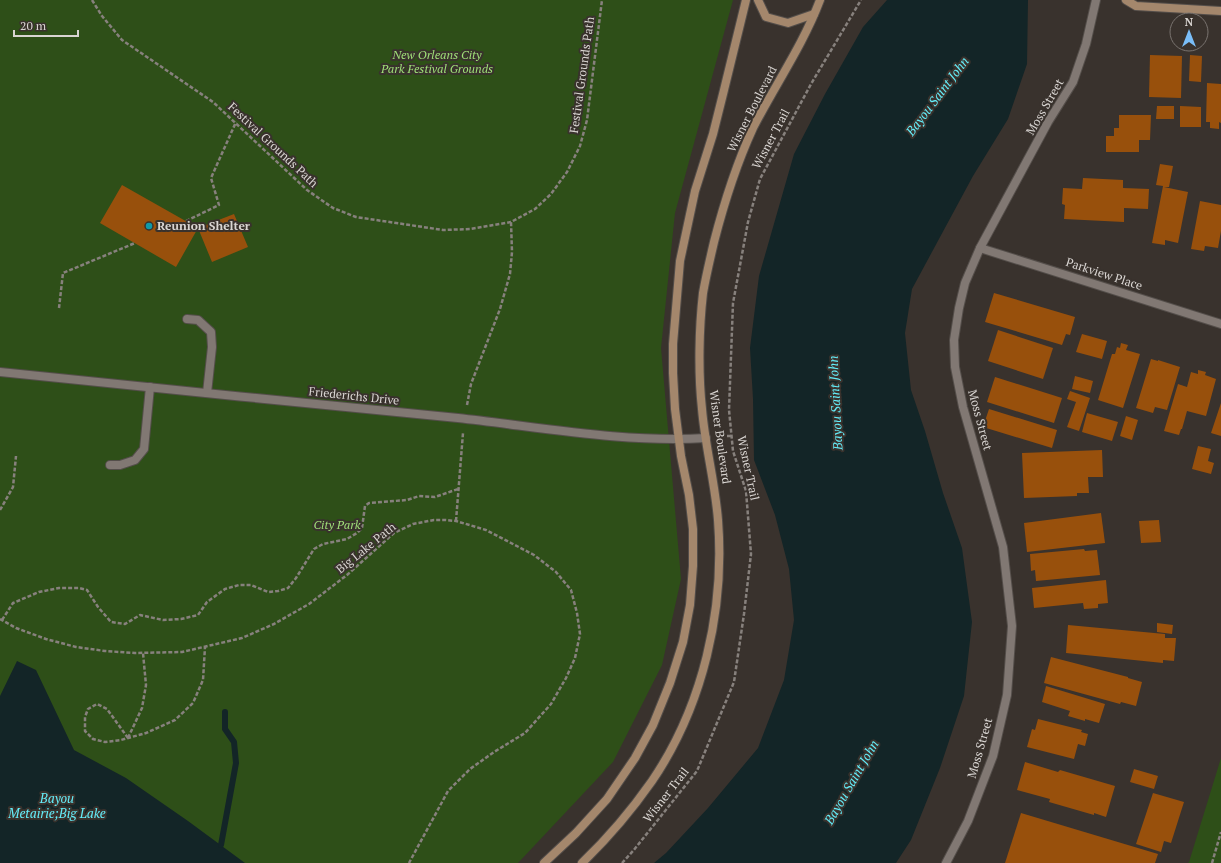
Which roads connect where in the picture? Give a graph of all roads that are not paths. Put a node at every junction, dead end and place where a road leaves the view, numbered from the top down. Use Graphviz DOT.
graph roads {
  1 [pos="746,0"];
  2 [pos="758,0"];
  3 [pos="826,0"];
  4 [pos="1096,0"];
  5 [pos="1126,0"];
  6 [pos="819,3"];
  7 [pos="1221,12"];
  8 [pos="814,14"];
  9 [pos="980,248"];
  10 [pos="187,319"];
  11 [pos="1221,324"];
  12 [pos="0,372"];
  13 [pos="150,387"];
  14 [pos="207,393"];
  15 [pos="706,438"];
  16 [pos="679,440"];
  17 [pos="110,465"];
  18 [pos="544,863"];
  19 [pos="582,863"];
  20 [pos="946,863"];
  1 -- 16 [label="street, Wisner Boulevard"];
  2 -- 8 [label="street"];
  3 -- 6 [label="street"];
  4 -- 9 [label="street, Moss Street"];
  5 -- 7 [label="street"];
  6 -- 8 [label="street, Wisner Boulevard"];
  8 -- 15 [label="street, Wisner Boulevard"];
  9 -- 11 [label="street, Parkview Place"];
  9 -- 20 [label="street, Moss Street"];
  10 -- 14 [label="street"];
  12 -- 13 [label="street, Friederichs Drive"];
  13 -- 14 [label="street, Friederichs Drive"];
  13 -- 17 [label="street"];
  14 -- 16 [label="street, Friederichs Drive"];
  15 -- 16 [label="street, Friederichs Drive"];
  15 -- 19 [label="street, Wisner Boulevard"];
  16 -- 18 [label="street, Wisner Boulevard"];
}
